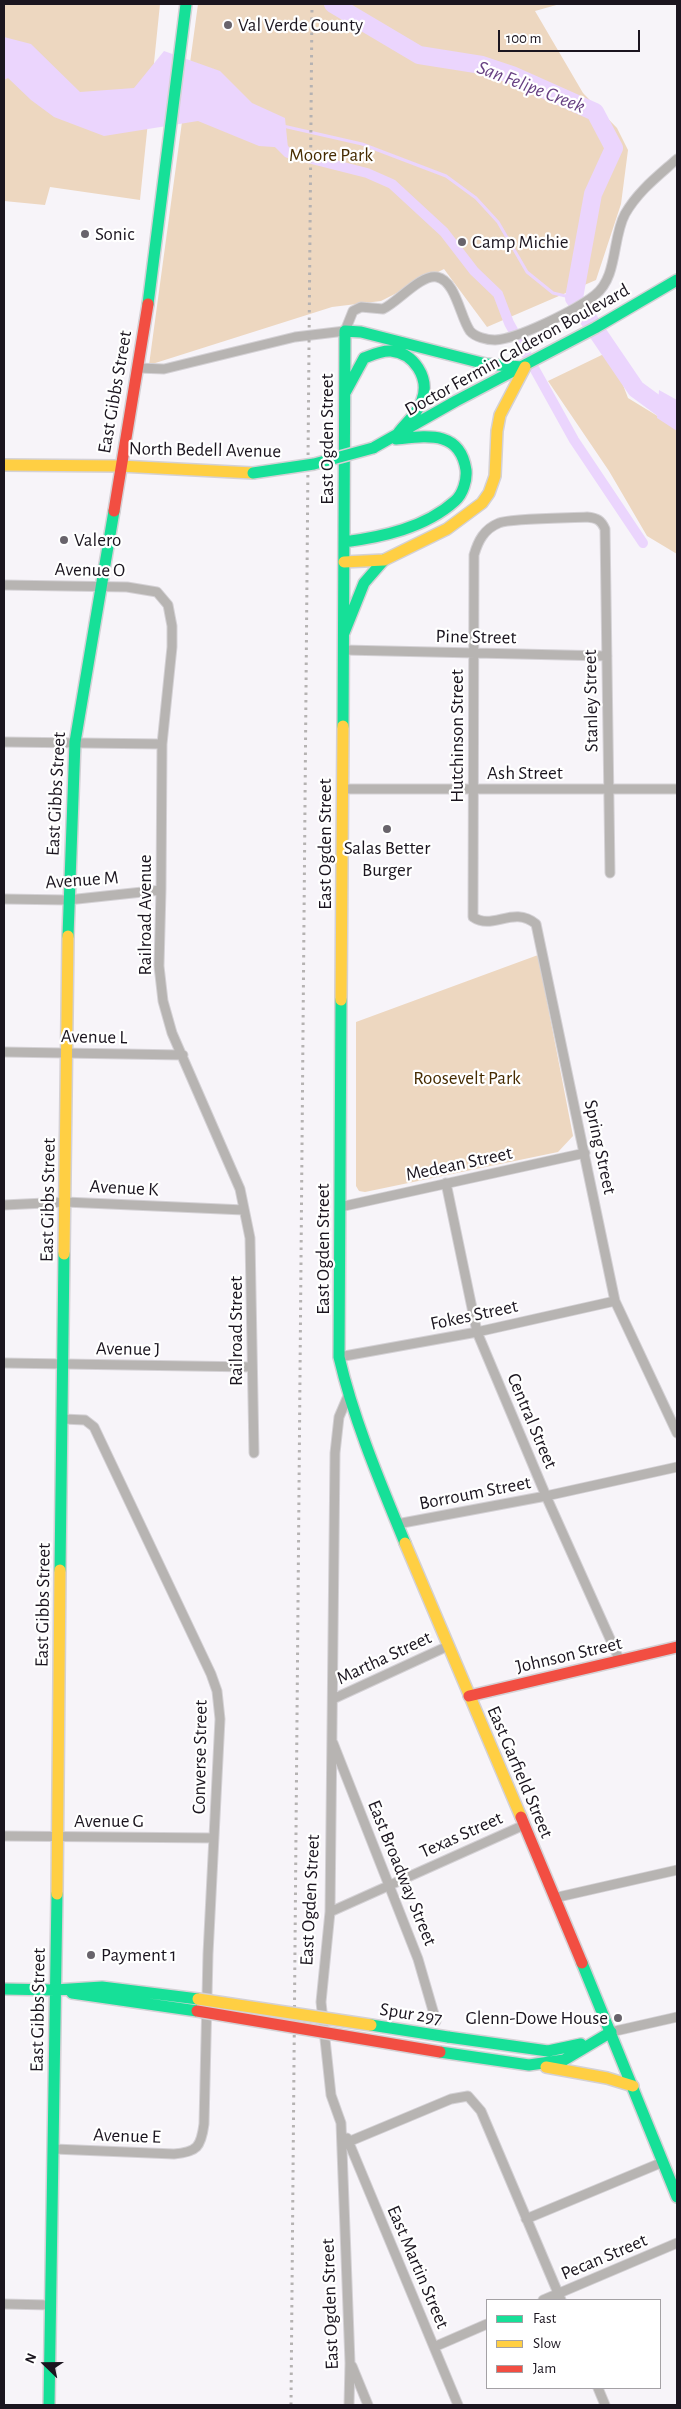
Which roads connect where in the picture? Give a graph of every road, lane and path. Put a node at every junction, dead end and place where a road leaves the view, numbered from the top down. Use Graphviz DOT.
graph roads {
  1 [pos="186,4"];
  2 [pos="677,159"];
  3 [pos="677,280"];
  4 [pos="345,331"];
  5 [pos="525,367"];
  6 [pos="138,368"];
  7 [pos="345,392"];
  8 [pos="394,439"];
  9 [pos="372,448"];
  10 [pos="4,465"];
  11 [pos="120,466"];
  12 [pos="344,542"];
  13 [pos="474,555"];
  14 [pos="384,560"];
  15 [pos="344,562"];
  16 [pos="4,584"];
  17 [pos="100,587"];
  18 [pos="168,605"];
  19 [pos="344,632"];
  20 [pos="344,650"];
  21 [pos="474,653"];
  22 [pos="607,656"];
  23 [pos="4,742"];
  24 [pos="74,742"];
  25 [pos="162,744"];
  26 [pos="343,789"];
  27 [pos="608,789"];
  28 [pos="677,789"];
  29 [pos="474,790"];
  30 [pos="610,873"];
  31 [pos="161,890"];
  32 [pos="4,899"];
  33 [pos="68,900"];
  34 [pos="473,917"];
  35 [pos="4,1052"];
  36 [pos="67,1052"];
  37 [pos="183,1055"];
  38 [pos="585,1153"];
  39 [pos="446,1183"];
  40 [pos="65,1202"];
  41 [pos="4,1205"];
  42 [pos="340,1207"];
  43 [pos="244,1210"];
  44 [pos="616,1301"];
  45 [pos="476,1332"];
  46 [pos="339,1357"];
  47 [pos="4,1363"];
  48 [pos="63,1364"];
  49 [pos="252,1367"];
  50 [pos="348,1396"];
  51 [pos="63,1420"];
  52 [pos="677,1433"];
  53 [pos="254,1453"];
  54 [pos="677,1467"];
  55 [pos="546,1496"];
  56 [pos="397,1524"];
  57 [pos="448,1646"];
  58 [pos="677,1647"];
  59 [pos="620,1660"];
  60 [pos="469,1696"];
  61 [pos="333,1699"];
  62 [pos="331,1738"];
  63 [pos="524,1825"];
  64 [pos="4,1836"];
  65 [pos="58,1836"];
  66 [pos="214,1838"];
  67 [pos="677,1870"];
  68 [pos="389,1885"];
  69 [pos="554,1898"];
  70 [pos="330,1912"];
  71 [pos="4,1989"];
  72 [pos="55,1990"];
  73 [pos="677,2017"];
  74 [pos="436,2021"];
  75 [pos="611,2032"];
  76 [pos="529,2065"];
  77 [pos="633,2086"];
  78 [pos="341,2123"];
  79 [pos="348,2142"];
  80 [pos="197,2148"];
  81 [pos="54,2149"];
  82 [pos="663,2162"];
  83 [pos="677,2197"];
  84 [pos="526,2219"];
  85 [pos="677,2243"];
  86 [pos="560,2297"];
  87 [pos="4,2304"];
  88 [pos="50,2305"];
  89 [pos="486,2324"];
  90 [pos="434,2347"];
  91 [pos="350,2363"];
  92 [pos="598,2389"];
  93 [pos="49,2405"];
  94 [pos="349,2405"];
  95 [pos="368,2405"];
  96 [pos="458,2405"];
  97 [pos="605,2405"];
  1 -- 6 [label="main road, East Gibbs Street"];
  2 -- 4 [label="street"];
  3 -- 5 [label="main road, Doctor Fermin Calderon Boulevard"];
  4 -- 5 [label="main road"];
  4 -- 6 [label="street"];
  4 -- 7 [label="main road, East Ogden Street"];
  5 -- 8 [label="main road, Doctor Fermin Calderon Boulevard"];
  5 -- 14 [label="main road"];
  6 -- 11 [label="main road, East Gibbs Street"];
  7 -- 8 [label="main road"];
  7 -- 12 [label="main road, East Ogden Street"];
  8 -- 9 [label="main road, Doctor Fermin Calderon Boulevard"];
  8 -- 12 [label="main road"];
  9 -- 11 [label="main road, North Bedell Avenue, bridge"];
  10 -- 11 [label="main road, North Bedell Avenue"];
  11 -- 17 [label="main road, East Gibbs Street"];
  12 -- 15 [label="main road, East Ogden Street"];
  13 -- 21 [label="street, Hutchinson Street"];
  13 -- 22 [label="street, Stanley Street"];
  14 -- 15 [label="main road"];
  14 -- 19 [label="main road"];
  15 -- 19 [label="main road, East Ogden Street"];
  16 -- 17 [label="street, Avenue O"];
  17 -- 18 [label="street, Avenue O"];
  17 -- 24 [label="main road, East Gibbs Street"];
  18 -- 25 [label="street, Railroad Avenue"];
  19 -- 20 [label="main road, East Ogden Street"];
  20 -- 21 [label="street, Pine Street"];
  20 -- 26 [label="main road, East Ogden Street"];
  21 -- 22 [label="street, Pine Street"];
  21 -- 29 [label="street, Hutchinson Street"];
  22 -- 27 [label="street, Stanley Street"];
  23 -- 24 [label="street"];
  24 -- 25 [label="street"];
  24 -- 33 [label="main road, East Gibbs Street"];
  25 -- 31 [label="street, Railroad Avenue"];
  26 -- 29 [label="street, Ash Street"];
  26 -- 42 [label="main road, East Ogden Street"];
  27 -- 28 [label="street, Ash Street"];
  27 -- 29 [label="street, Ash Street"];
  27 -- 30 [label="street, Stanley Street"];
  29 -- 34 [label="street, Hutchinson Street"];
  31 -- 33 [label="street, Avenue M"];
  31 -- 37 [label="street, Railroad Avenue"];
  32 -- 33 [label="street, Avenue M"];
  33 -- 36 [label="main road, East Gibbs Street"];
  34 -- 38 [label="street, Spring Street"];
  35 -- 36 [label="street, Avenue L"];
  36 -- 37 [label="street, Avenue L"];
  36 -- 40 [label="main road, East Gibbs Street"];
  37 -- 43 [label="street, Railroad Avenue"];
  38 -- 39 [label="street, Medean Street"];
  38 -- 44 [label="street, Spring Street"];
  39 -- 42 [label="street, Medean Street"];
  39 -- 45 [label="street, Central Street"];
  40 -- 41 [label="street, Avenue K"];
  40 -- 43 [label="street, Avenue K"];
  40 -- 48 [label="main road, East Gibbs Street"];
  42 -- 46 [label="main road, East Ogden Street"];
  43 -- 49 [label="street, Railroad Street"];
  44 -- 45 [label="street, Fokes Street"];
  44 -- 52 [label="street, Spring Street"];
  45 -- 46 [label="street, Fokes Street"];
  45 -- 55 [label="street, Central Street"];
  46 -- 50 [label="main road, East Garfield Street"];
  47 -- 48 [label="street, Avenue J"];
  48 -- 49 [label="street, Avenue J"];
  48 -- 51 [label="main road, East Gibbs Street"];
  49 -- 53 [label="street, Railroad Street"];
  50 -- 56 [label="main road, East Garfield Street"];
  50 -- 61 [label="street, East Ogden Street"];
  51 -- 65 [label="main road, East Gibbs Street"];
  51 -- 66 [label="street, Converse Street"];
  54 -- 55 [label="street, Borroum Street"];
  55 -- 56 [label="street, Borroum Street"];
  55 -- 59 [label="street, Central Street"];
  56 -- 57 [label="main road, East Garfield Street"];
  57 -- 60 [label="main road, East Garfield Street"];
  57 -- 61 [label="street, Martha Street"];
  58 -- 59 [label="main road, Johnson Street"];
  59 -- 60 [label="main road, Johnson Street"];
  60 -- 63 [label="main road, East Garfield Street"];
  61 -- 62 [label="street, East Ogden Street"];
  62 -- 68 [label="street, East Broadway Street"];
  62 -- 70 [label="street, East Ogden Street"];
  63 -- 68 [label="street, Texas Street"];
  63 -- 69 [label="main road, East Garfield Street"];
  64 -- 65 [label="street, Avenue G"];
  65 -- 66 [label="street, Avenue G"];
  65 -- 72 [label="main road, East Gibbs Street"];
  66 -- 80 [label="street, Converse Street"];
  67 -- 69 [label="street"];
  68 -- 70 [label="street, Texas Street"];
  68 -- 74 [label="street, East Broadway Street"];
  69 -- 75 [label="main road, East Garfield Street"];
  70 -- 78 [label="street, East Ogden Street"];
  71 -- 72 [label="main road"];
  72 -- 75 [label="main road, Spur 297, bridge"];
  72 -- 76 [label="main road, Spur 297, bridge"];
  72 -- 81 [label="main road, East Gibbs Street"];
  73 -- 75 [label="street"];
  75 -- 76 [label="main road, Spur 297"];
  75 -- 77 [label="main road, East Garfield Street"];
  76 -- 77 [label="main road"];
  77 -- 82 [label="main road, East Garfield Street"];
  78 -- 79 [label="street, East Martin Street"];
  78 -- 91 [label="street, East Ogden Street"];
  79 -- 84 [label="street"];
  79 -- 90 [label="street, East Martin Street"];
  80 -- 81 [label="street, Avenue E"];
  81 -- 88 [label="main road, East Gibbs Street"];
  82 -- 83 [label="main road, East Garfield Street"];
  82 -- 84 [label="street"];
  84 -- 86 [label="street"];
  85 -- 86 [label="street, Pecan Street"];
  87 -- 88 [label="street"];
  88 -- 93 [label="main road, East Gibbs Street"];
  89 -- 90 [label="street"];
  90 -- 96 [label="street, East Martin Street"];
  91 -- 94 [label="street, East Ogden Street"];
  91 -- 95 [label="street"];
  92 -- 97 [label="street"];
}
